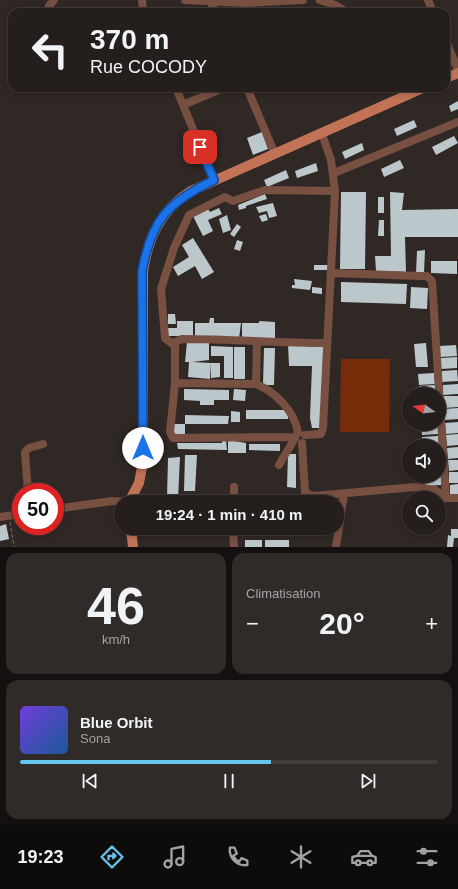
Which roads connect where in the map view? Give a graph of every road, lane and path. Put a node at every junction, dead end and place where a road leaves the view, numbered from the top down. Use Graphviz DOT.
graph roads {
  1 [pos="185,0"];
  2 [pos="188,0"];
  3 [pos="304,0"];
  4 [pos="320,0"];
  5 [pos="211,2"];
  6 [pos="213,8"];
  7 [pos="340,8"];
  8 [pos="450,51"];
  9 [pos="458,71"];
  10 [pos="178,92"];
  11 [pos="214,92"];
  12 [pos="249,92"];
  13 [pos="404,92"];
  14 [pos="183,105"];
  15 [pos="458,122"];
  16 [pos="322,134"];
  17 [pos="275,154"];
  18 [pos="334,173"];
  19 [pos="214,180"];
  20 [pos="335,191"];
  21 [pos="332,273"];
  22 [pos="257,342"];
  23 [pos="326,343"];
  24 [pos="174,345"];
  25 [pos="175,383"];
  26 [pos="256,384"];
  27 [pos="299,437"];
  28 [pos="43,444"];
  29 [pos="279,465"];
  30 [pos="27,483"];
  31 [pos="234,487"];
  32 [pos="436,491"];
  33 [pos="446,491"];
  34 [pos="344,494"];
  35 [pos="133,495"];
  36 [pos="234,495"];
  37 [pos="446,498"];
  38 [pos="458,498"];
  39 [pos="114,501"];
  40 [pos="64,508"];
  41 [pos="9,516"];
  42 [pos="12,516"];
  43 [pos="0,517"];
  44 [pos="132,535"];
  45 [pos="233,535"];
  46 [pos="14,547"];
  47 [pos="133,547"];
  48 [pos="234,547"];
  49 [pos="336,547"];
  1 -- 2 [label="street"];
  2 -- 5 [label="street"];
  3 -- 5 [label="street"];
  4 -- 7 [label="street"];
  5 -- 6 [label="street"];
  8 -- 9 [label="street"];
  10 -- 14 [label="street"];
  11 -- 14 [label="street"];
  12 -- 17 [label="street"];
  13 -- 16 [label="main road"];
  14 -- 19 [label="street"];
  15 -- 18 [label="street"];
  16 -- 17 [label="main road"];
  16 -- 18 [label="street"];
  17 -- 19 [label="main road"];
  18 -- 20 [label="street"];
  19 -- 35 [label="main road"];
  20 -- 21 [label="street"];
  20 -- 24 [label="street"];
  21 -- 23 [label="street"];
  21 -- 33 [label="street"];
  22 -- 23 [label="street"];
  22 -- 24 [label="street"];
  22 -- 26 [label="street"];
  23 -- 27 [label="street"];
  24 -- 25 [label="street"];
  25 -- 26 [label="street"];
  25 -- 27 [label="street"];
  26 -- 27 [label="street"];
  27 -- 29 [label="street"];
  27 -- 34 [label="street"];
  28 -- 30 [label="street"];
  31 -- 36 [label="street"];
  32 -- 34 [label="street"];
  34 -- 49 [label="street"];
  37 -- 38 [label="street"];
  39 -- 40 [label="street"];
  41 -- 42 [label="street"];
  41 -- 43 [label="street"];
  41 -- 46 [label="path"];
  44 -- 47 [label="main road"];
  45 -- 48 [label="street"];
}
